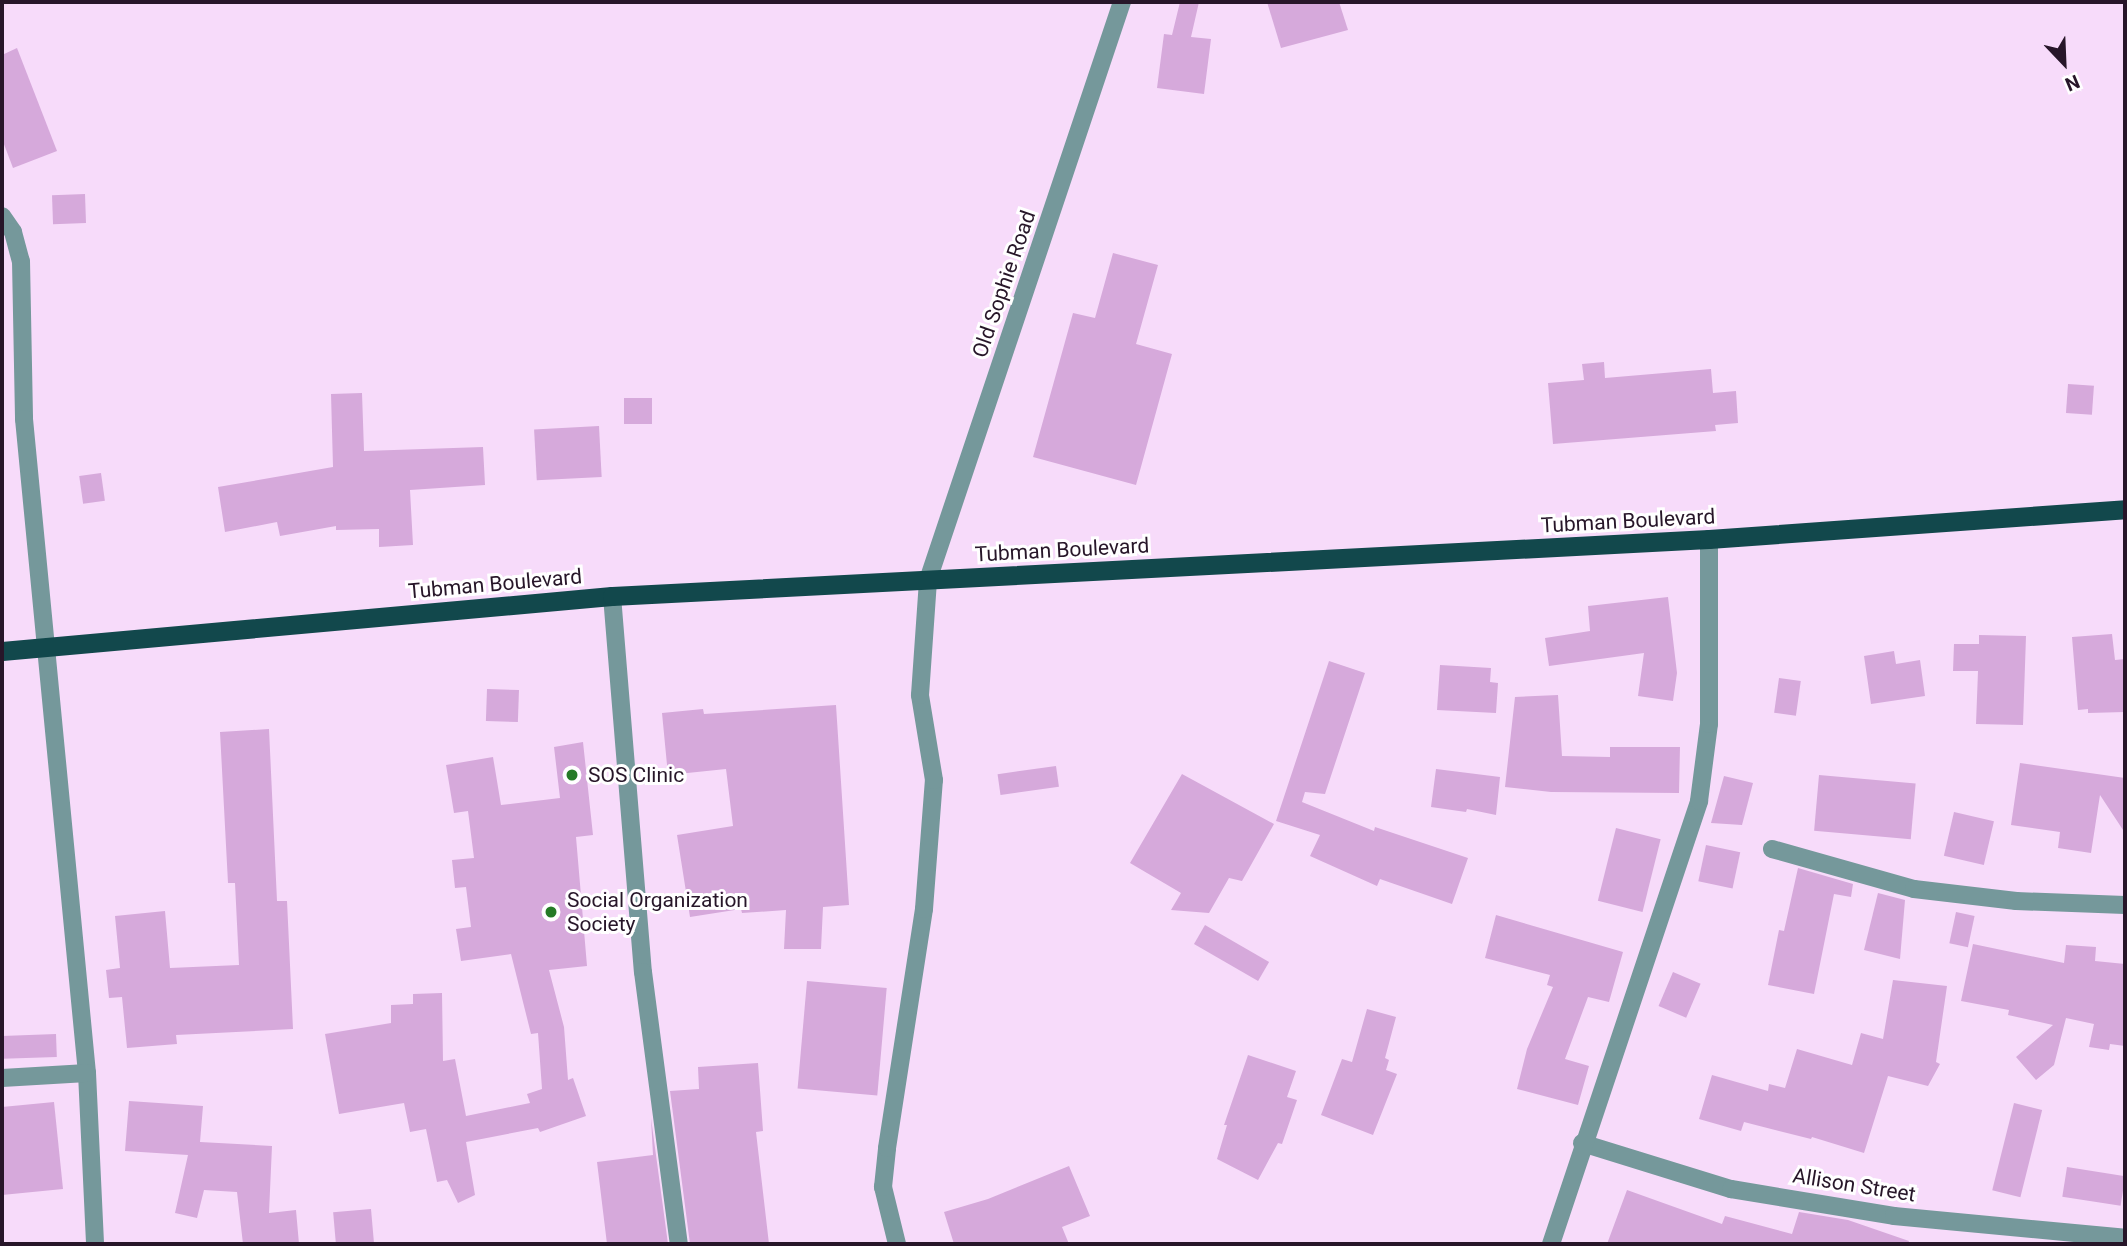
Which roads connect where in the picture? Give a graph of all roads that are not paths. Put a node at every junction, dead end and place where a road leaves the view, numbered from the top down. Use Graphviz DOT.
graph roads {
  1 [pos="1122,2"];
  2 [pos="2,216"];
  3 [pos="2125,509"];
  4 [pos="1709,539"];
  5 [pos="928,580"];
  6 [pos="612,596"];
  7 [pos="48,648"];
  8 [pos="2,651"];
  9 [pos="1772,849"];
  10 [pos="2125,905"];
  11 [pos="87,1073"];
  12 [pos="2,1078"];
  13 [pos="1582,1143"];
  14 [pos="2125,1238"];
  15 [pos="95,1244"];
  16 [pos="678,1244"];
  17 [pos="897,1244"];
  18 [pos="1551,1244"];
  1 -- 5 [label="street, Old Sophie Road"];
  2 -- 7 [label="street"];
  3 -- 4 [label="highway, Tubman Boulevard"];
  4 -- 5 [label="highway, Tubman Boulevard"];
  4 -- 13 [label="street"];
  5 -- 6 [label="highway, Tubman Boulevard"];
  5 -- 17 [label="street, Old Sophie Road"];
  6 -- 7 [label="highway, Tubman Boulevard"];
  6 -- 16 [label="street"];
  7 -- 8 [label="highway, Tubman Boulevard"];
  7 -- 11 [label="street"];
  9 -- 10 [label="street"];
  11 -- 12 [label="street"];
  11 -- 15 [label="street"];
  13 -- 14 [label="street, Allison Street"];
  13 -- 18 [label="street"];
}
